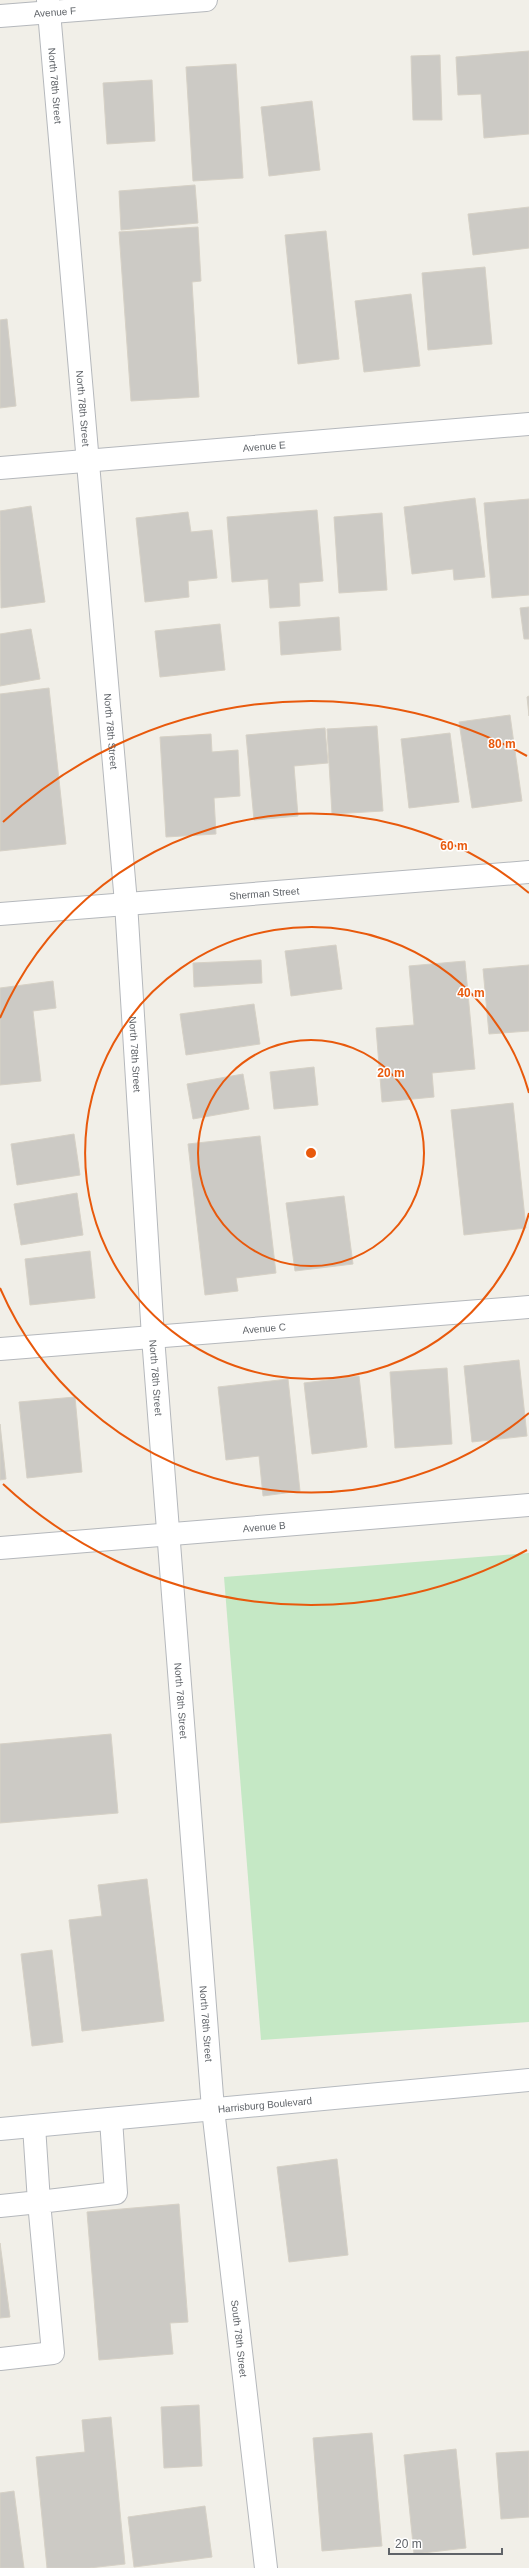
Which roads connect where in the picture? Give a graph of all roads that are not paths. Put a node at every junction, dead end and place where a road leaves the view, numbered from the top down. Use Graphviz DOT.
graph roads {
  1 [pos="206,0"];
  2 [pos="48,6"];
  3 [pos="0,16"];
  4 [pos="529,424"];
  5 [pos="89,461"];
  6 [pos="0,468"];
  7 [pos="529,872"];
  8 [pos="126,903"];
  9 [pos="0,914"];
  10 [pos="529,1307"];
  11 [pos="153,1337"];
  12 [pos="0,1349"];
  13 [pos="529,1505"];
  14 [pos="170,1534"];
  15 [pos="0,1548"];
  16 [pos="529,2080"];
  17 [pos="213,2109"];
  18 [pos="111,2119"];
  19 [pos="34,2126"];
  20 [pos="0,2129"];
  21 [pos="39,2202"];
  22 [pos="0,2206"];
  23 [pos="0,2359"];
  24 [pos="266,2568"];
  1 -- 2 [label="street, Avenue F"];
  2 -- 3 [label="street, Avenue F"];
  2 -- 5 [label="street, North 78th Street"];
  4 -- 5 [label="street, Avenue E"];
  5 -- 6 [label="street, Avenue E"];
  5 -- 8 [label="street, North 78th Street"];
  7 -- 8 [label="street, Sherman Street"];
  8 -- 9 [label="street, Sherman Street"];
  8 -- 11 [label="street, North 78th Street"];
  10 -- 11 [label="street, Avenue C"];
  11 -- 12 [label="street, Avenue C"];
  11 -- 14 [label="street, North 78th Street"];
  13 -- 14 [label="street, Avenue B"];
  14 -- 15 [label="street, Avenue B"];
  14 -- 17 [label="street, North 78th Street"];
  16 -- 17 [label="street, Harrisburg Boulevard"];
  17 -- 18 [label="street, Harrisburg Boulevard"];
  17 -- 24 [label="street, South 78th Street"];
  18 -- 19 [label="street, Harrisburg Boulevard"];
  18 -- 21 [label="street"];
  19 -- 20 [label="street, Harrisburg Boulevard"];
  19 -- 21 [label="street"];
  21 -- 22 [label="street"];
  21 -- 23 [label="street"];
}
